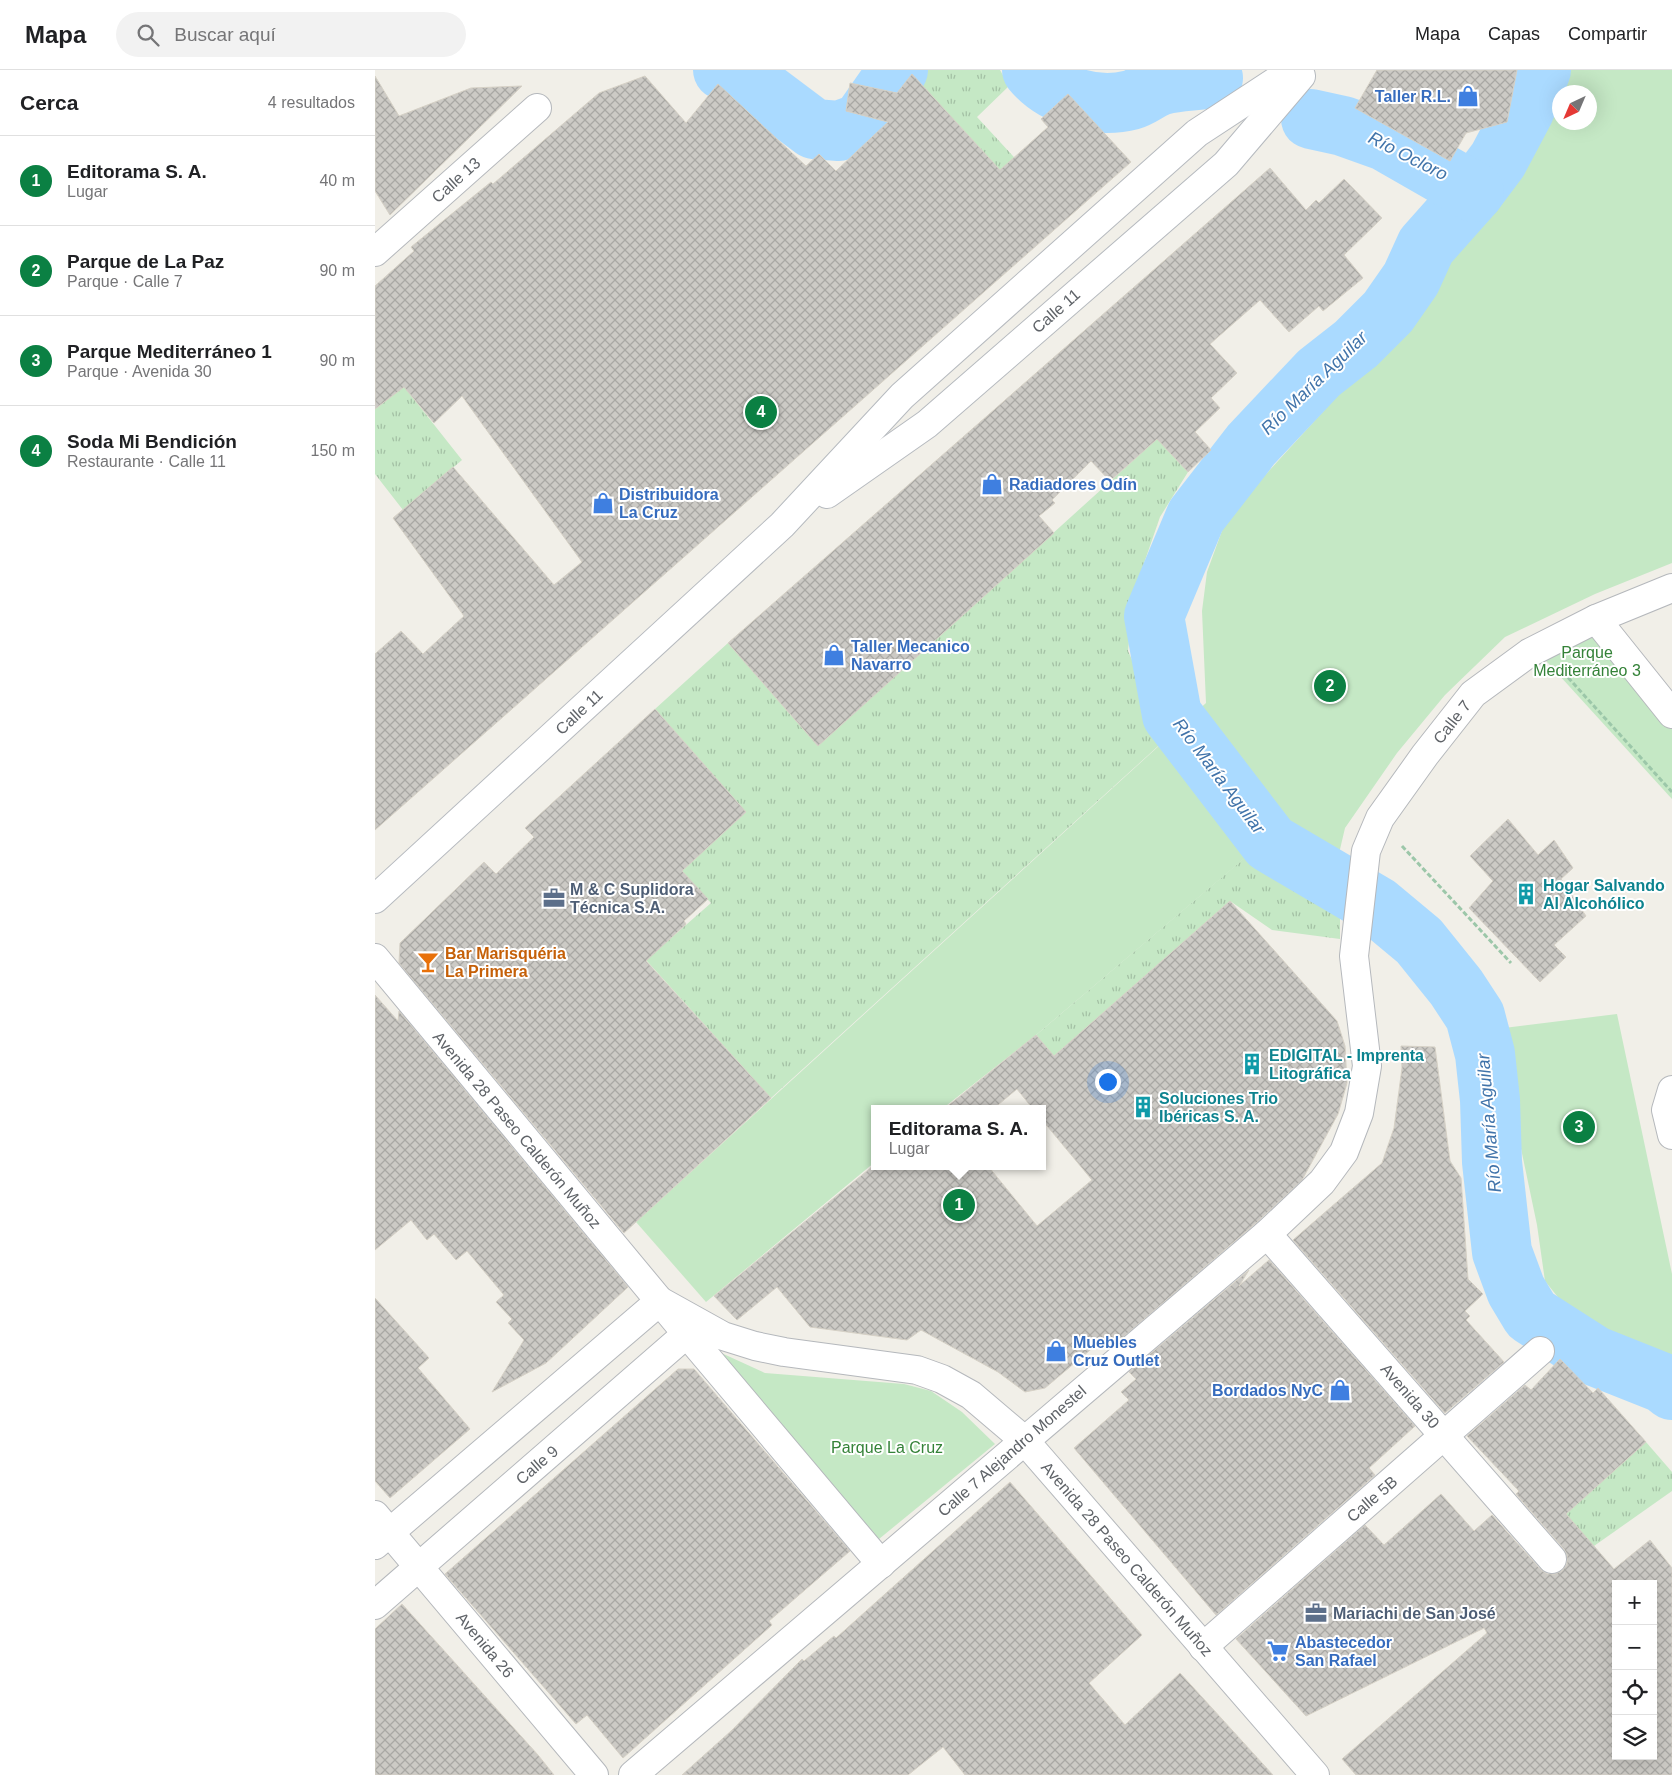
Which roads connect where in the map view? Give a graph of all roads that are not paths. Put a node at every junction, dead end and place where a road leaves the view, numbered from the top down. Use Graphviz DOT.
graph roads {
  1 [pos="1293,70"];
  2 [pos="1306,70"];
  3 [pos="537,108"];
  4 [pos="375,252"];
  5 [pos="782,525"];
  6 [pos="1672,588"];
  7 [pos="1596,619"];
  8 [pos="1672,714"];
  9 [pos="375,900"];
  10 [pos="1354,956"];
  11 [pos="375,958"];
  12 [pos="1671,1091"];
  13 [pos="1672,1135"];
  14 [pos="1267,1234"];
  15 [pos="660,1301"];
  16 [pos="693,1329"];
  17 [pos="1540,1351"];
  18 [pos="1445,1436"];
  19 [pos="1024,1440"];
  20 [pos="380,1531"];
  21 [pos="1552,1559"];
  22 [pos="881,1564"];
  23 [pos="418,1567"];
  24 [pos="375,1605"];
  25 [pos="1203,1647"];
  26 [pos="595,1775"];
  27 [pos="633,1775"];
  28 [pos="1315,1775"];
  1 -- 5 [label="street, Calle 11"];
  2 -- 5 [label="street, Calle 11"];
  3 -- 4 [label="street, Calle 13"];
  5 -- 9 [label="street, Calle 11"];
  6 -- 7 [label="street, Calle 7"];
  7 -- 8 [label="street"];
  7 -- 10 [label="street, Calle 7"];
  10 -- 14 [label="street, Calle 7 Alejandro Monestel"];
  11 -- 15 [label="street, Avenida 28 Paseo Calderón Muñoz"];
  12 -- 13 [label="street"];
  14 -- 18 [label="street, Avenida 30"];
  14 -- 19 [label="street, Calle 7 Alejandro Monestel"];
  15 -- 16 [label="street, Avenida 28 Paseo Calderón Muñoz"];
  15 -- 20 [label="street"];
  16 -- 19 [label="street, Avenida 28 Paseo Calderón Muñoz"];
  16 -- 22 [label="street, Avenida 28 Paseo Calderón Muñoz"];
  16 -- 23 [label="street, Calle 9"];
  17 -- 18 [label="street, Calle 5B"];
  18 -- 21 [label="street, Avenida 30"];
  18 -- 25 [label="street, Calle 5B"];
  19 -- 22 [label="street, Calle 7 Alejandro Monestel"];
  19 -- 25 [label="street, Avenida 28 Paseo Calderón Muñoz"];
  20 -- 23 [label="street, Avenida 26"];
  22 -- 27 [label="street, Calle 7 Alejandro Monestel"];
  23 -- 24 [label="street, Calle 9"];
  23 -- 26 [label="street, Avenida 26"];
  25 -- 28 [label="street, Avenida 28 Paseo Calderón Muñoz"];
}
